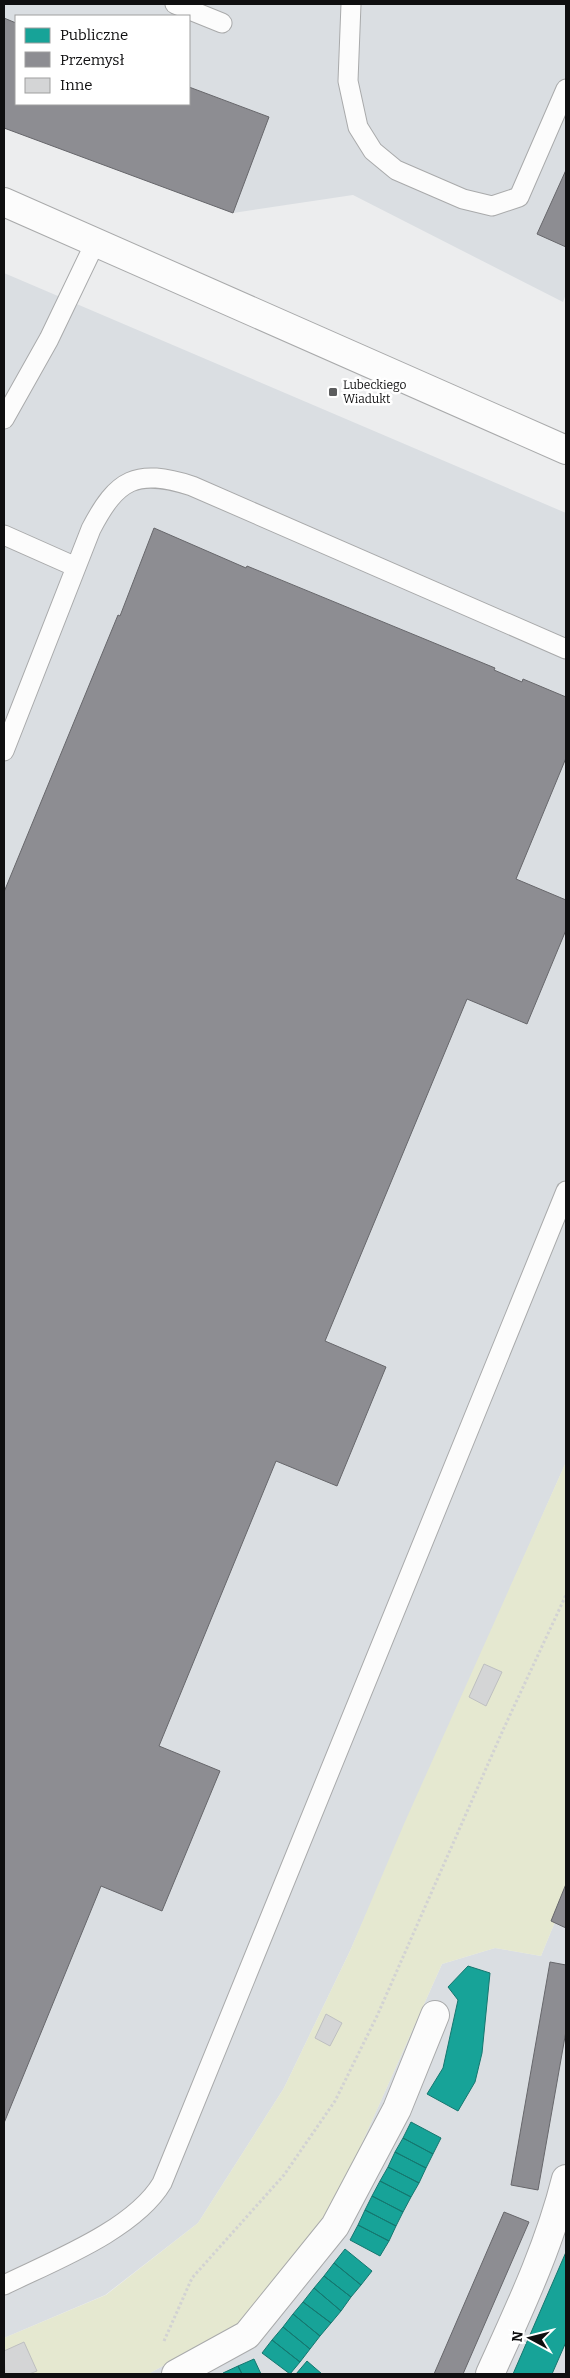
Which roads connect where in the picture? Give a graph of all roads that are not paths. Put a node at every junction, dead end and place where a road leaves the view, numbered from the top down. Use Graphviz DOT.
graph roads {
  1 [pos="175,4"];
  2 [pos="351,4"];
  3 [pos="222,23"];
  4 [pos="566,89"];
  5 [pos="4,202"];
  6 [pos="96,241"];
  7 [pos="4,419"];
  8 [pos="566,450"];
  9 [pos="4,535"];
  10 [pos="76,567"];
  11 [pos="566,649"];
  12 [pos="4,751"];
  13 [pos="566,1191"];
  14 [pos="436,2015"];
  15 [pos="566,2179"];
  16 [pos="4,2285"];
  17 [pos="176,2374"];
  18 [pos="490,2374"];
  1 -- 3 [label="lane"];
  2 -- 4 [label="lane"];
  5 -- 6 [label="street"];
  6 -- 7 [label="lane"];
  6 -- 8 [label="street"];
  9 -- 10 [label="lane"];
  10 -- 11 [label="lane"];
  10 -- 12 [label="lane"];
  13 -- 16 [label="lane"];
  14 -- 17 [label="street"];
  15 -- 18 [label="street"];
}
